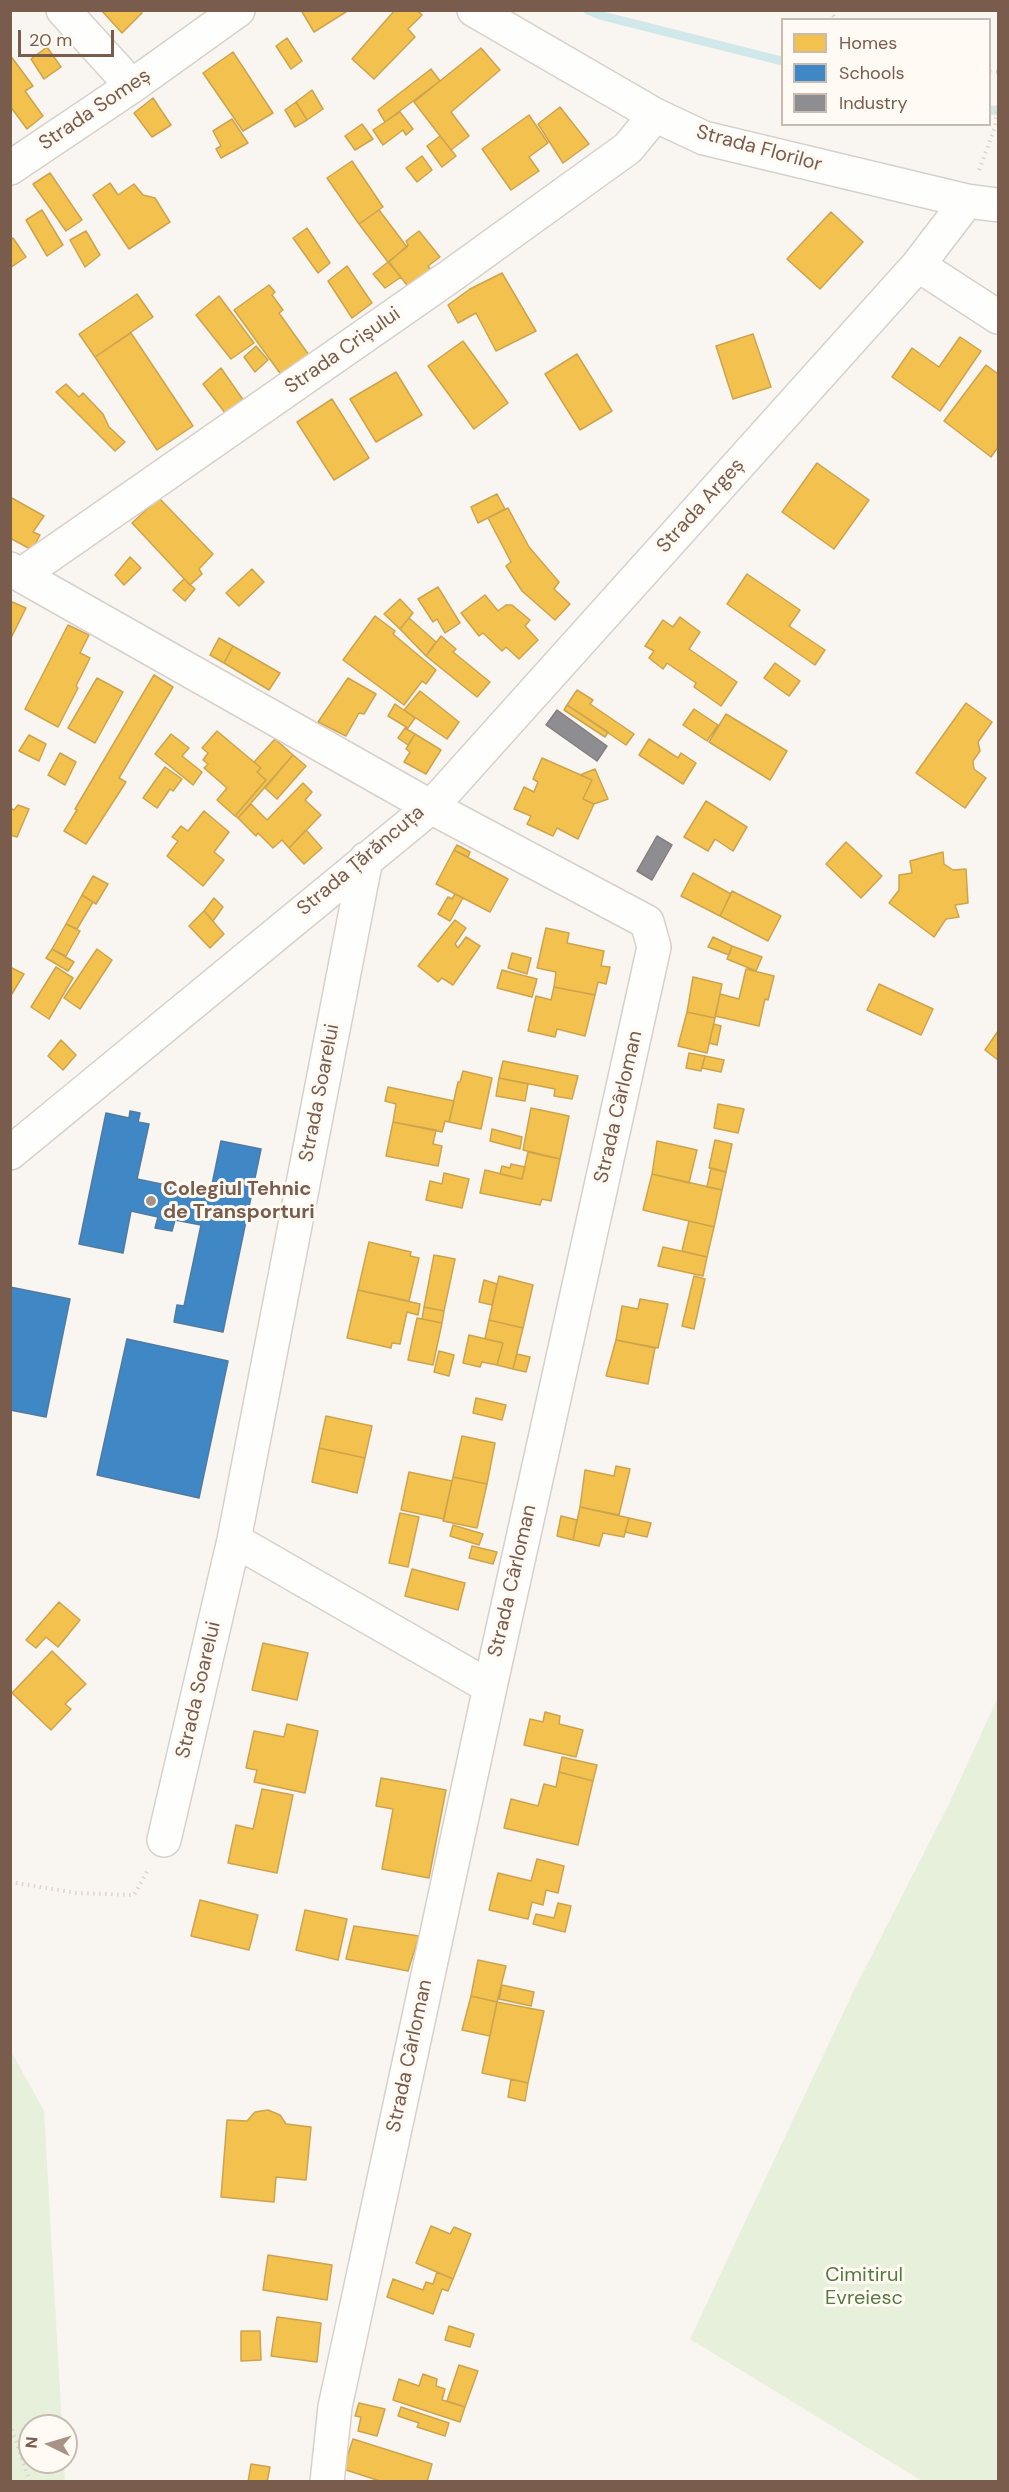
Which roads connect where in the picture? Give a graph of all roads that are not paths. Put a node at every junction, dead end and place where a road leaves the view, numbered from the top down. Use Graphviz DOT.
graph roads {
  1 [pos="63,10"];
  2 [pos="238,10"];
  3 [pos="474,10"];
  4 [pos="132,86"];
  5 [pos="655,115"];
  6 [pos="10,168"];
  7 [pos="983,203"];
  8 [pos="918,265"];
  9 [pos="999,317"];
  10 [pos="16,572"];
  11 [pos="431,807"];
  12 [pos="366,859"];
  13 [pos="10,1153"];
  14 [pos="234,1540"];
  15 [pos="490,1687"];
  16 [pos="164,1840"];
  17 [pos="327,2481"];
  1 -- 4 [label="street"];
  2 -- 4 [label="street, Strada Someș"];
  3 -- 5 [label="street, Strada Florilor"];
  4 -- 6 [label="street, Strada Someș"];
  5 -- 7 [label="street, Strada Florilor"];
  5 -- 10 [label="street, Strada Crișului"];
  7 -- 8 [label="street, Strada Argeș"];
  8 -- 9 [label="street"];
  8 -- 11 [label="street, Strada Argeș"];
  10 -- 11 [label="street, Strada Țărăncuța"];
  11 -- 12 [label="street, Strada Țărăncuța"];
  11 -- 15 [label="street, Strada Cârloman"];
  12 -- 13 [label="street, Strada Țărăncuța"];
  12 -- 14 [label="street, Strada Soarelui"];
  14 -- 15 [label="street"];
  14 -- 16 [label="street, Strada Soarelui"];
  15 -- 17 [label="street, Strada Cârloman"];
}
